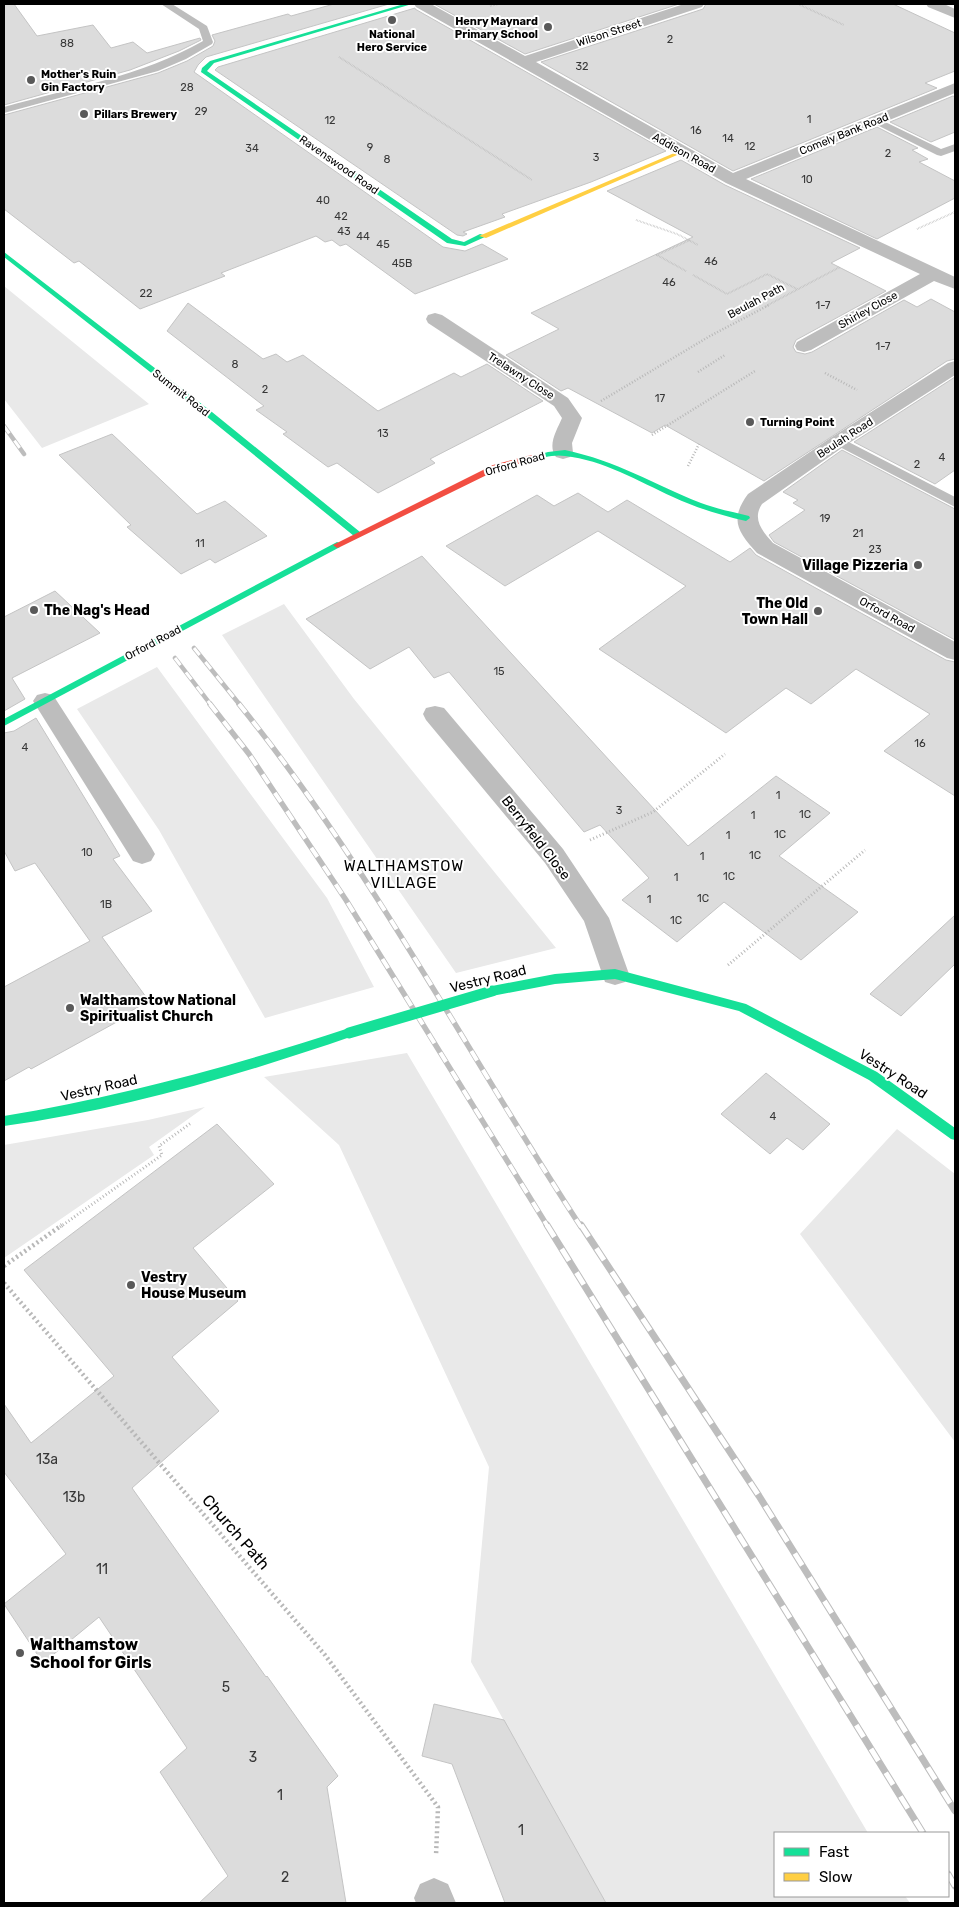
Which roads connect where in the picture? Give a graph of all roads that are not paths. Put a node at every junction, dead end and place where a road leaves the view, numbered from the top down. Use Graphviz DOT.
graph roads {
  1 [pos="166,4"];
  2 [pos="409,4"];
  3 [pos="421,4"];
  4 [pos="697,4"];
  5 [pos="933,4"];
  6 [pos="955,14"];
  7 [pos="522,62"];
  8 [pos="955,88"];
  9 [pos="4,110"];
  10 [pos="877,121"];
  11 [pos="955,147"];
  12 [pos="681,152"];
  13 [pos="732,179"];
  14 [pos="4,254"];
  15 [pos="933,274"];
  16 [pos="955,284"];
  17 [pos="435,319"];
  18 [pos="804,346"];
  19 [pos="955,367"];
  20 [pos="839,441"];
  21 [pos="563,453"];
  22 [pos="955,503"];
  23 [pos="746,518"];
  24 [pos="357,534"];
  25 [pos="955,652"];
  26 [pos="45,701"];
  27 [pos="435,714"];
  28 [pos="4,723"];
  29 [pos="142,854"];
  30 [pos="615,974"];
  31 [pos="4,1121"];
  32 [pos="955,1135"];
  1 -- 9 [label="lane"];
  2 -- 12 [label="street, Ravenswood Road"];
  3 -- 7 [label="street, Addison Road"];
  4 -- 7 [label="street, Wilson Street"];
  5 -- 6 [label="street"];
  7 -- 12 [label="street, Addison Road"];
  8 -- 10 [label="street, Comely Bank Road"];
  10 -- 11 [label="lane"];
  10 -- 13 [label="street, Comely Bank Road"];
  12 -- 13 [label="street, Addison Road"];
  13 -- 15 [label="street, Addison Road"];
  14 -- 24 [label="street, Summit Road"];
  15 -- 16 [label="street, Addison Road"];
  15 -- 18 [label="street, Shirley Close"];
  17 -- 21 [label="street, Trelawny Close"];
  19 -- 20 [label="street, Beulah Road"];
  20 -- 22 [label="lane"];
  20 -- 23 [label="street, Beulah Road"];
  21 -- 23 [label="street, Orford Road"];
  21 -- 24 [label="street, Orford Road"];
  23 -- 25 [label="street, Orford Road"];
  24 -- 26 [label="street, Orford Road"];
  26 -- 28 [label="street, Orford Road"];
  26 -- 29 [label="street"];
  27 -- 30 [label="street, Berryfield Close"];
  30 -- 31 [label="street, Vestry Road, bridge"];
  30 -- 32 [label="street, Vestry Road"];
}
